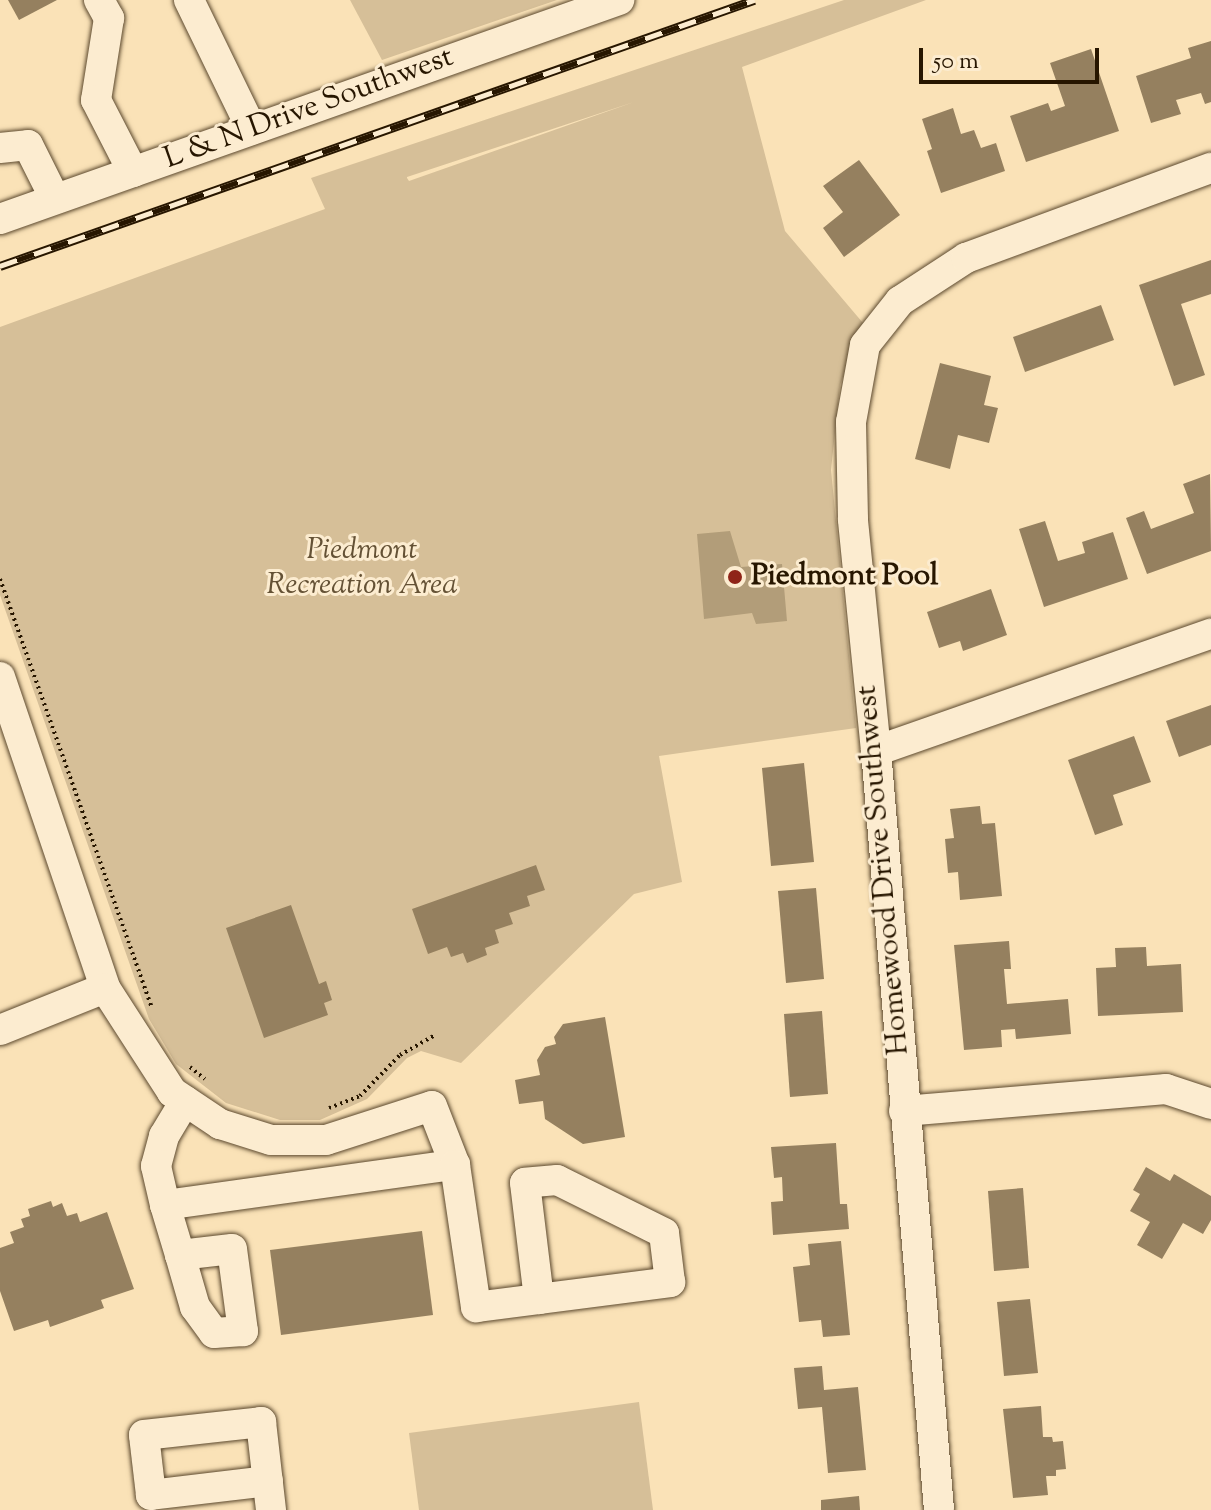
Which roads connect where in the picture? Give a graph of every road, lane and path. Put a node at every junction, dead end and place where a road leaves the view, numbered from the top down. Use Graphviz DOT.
graph roads {
  1 [pos="99,0"];
  2 [pos="189,0"];
  3 [pos="619,0"];
  4 [pos="252,130"];
  5 [pos="0,148"];
  6 [pos="1211,168"];
  7 [pos="133,172"];
  8 [pos="55,199"];
  9 [pos="0,219"];
  10 [pos="0,579"];
  11 [pos="1211,634"];
  12 [pos="0,677"];
  13 [pos="876,751"];
  14 [pos="105,988"];
  15 [pos="157,1018"];
  16 [pos="0,1030"];
  17 [pos="435,1035"];
  18 [pos="187,1064"];
  19 [pos="196,1091"];
  20 [pos="1211,1104"];
  21 [pos="326,1110"];
  22 [pos="904,1111"];
  23 [pos="455,1165"];
  24 [pos="165,1205"];
  25 [pos="180,1255"];
  26 [pos="539,1299"];
  27 [pos="939,1510"];
  1 -- 7 [label="street"];
  2 -- 4 [label="street"];
  3 -- 4 [label="street, L & N Drive Southwest"];
  4 -- 7 [label="street, L & N Drive Southwest"];
  5 -- 8 [label="street"];
  6 -- 13 [label="street, Homewood Drive Southwest"];
  7 -- 8 [label="street, L & N Drive Southwest"];
  8 -- 9 [label="street, L & N Drive Southwest"];
  10 -- 15 [label="path"];
  11 -- 13 [label="street"];
  12 -- 14 [label="street"];
  13 -- 22 [label="street, Homewood Drive Southwest"];
  14 -- 16 [label="street"];
  14 -- 19 [label="street"];
  17 -- 21 [label="path"];
  18 -- 19 [label="path"];
  19 -- 23 [label="street"];
  19 -- 24 [label="street"];
  20 -- 22 [label="street"];
  22 -- 27 [label="street, Homewood Drive Southwest"];
  23 -- 24 [label="street"];
  23 -- 26 [label="street"];
  24 -- 25 [label="street"];
  26 -- 26 [label="street"];
}
